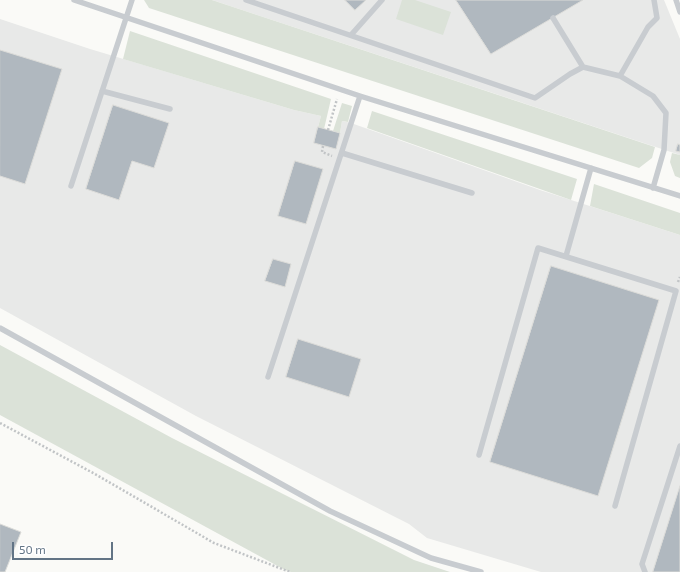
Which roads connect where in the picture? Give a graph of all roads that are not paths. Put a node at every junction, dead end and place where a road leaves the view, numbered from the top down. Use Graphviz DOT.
graph roads {
  1 [pos="74,0"];
  2 [pos="132,0"];
  3 [pos="246,0"];
  4 [pos="382,0"];
  5 [pos="654,0"];
  6 [pos="676,0"];
  7 [pos="253,1"];
  8 [pos="680,12"];
  9 [pos="126,16"];
  10 [pos="553,18"];
  11 [pos="351,35"];
  12 [pos="583,66"];
  13 [pos="620,76"];
  14 [pos="102,91"];
  15 [pos="360,96"];
  16 [pos="170,109"];
  17 [pos="342,153"];
  18 [pos="591,168"];
  19 [pos="71,186"];
  20 [pos="653,188"];
  21 [pos="472,193"];
  22 [pos="680,196"];
  23 [pos="566,256"];
  24 [pos="0,328"];
  25 [pos="268,377"];
  26 [pos="680,446"];
  27 [pos="479,455"];
  28 [pos="615,506"];
  29 [pos="481,572"];
  30 [pos="645,572"];
  1 -- 9 [label="lane"];
  2 -- 9 [label="lane"];
  3 -- 7 [label="lane"];
  4 -- 11 [label="lane"];
  5 -- 13 [label="lane"];
  6 -- 8 [label="lane"];
  7 -- 11 [label="lane"];
  9 -- 14 [label="lane"];
  9 -- 15 [label="lane"];
  10 -- 12 [label="lane"];
  11 -- 12 [label="lane"];
  12 -- 13 [label="lane"];
  13 -- 20 [label="lane"];
  14 -- 16 [label="lane"];
  14 -- 19 [label="lane"];
  15 -- 17 [label="lane"];
  15 -- 18 [label="lane"];
  17 -- 21 [label="lane"];
  17 -- 25 [label="lane"];
  18 -- 20 [label="lane"];
  18 -- 23 [label="lane"];
  20 -- 22 [label="lane"];
  23 -- 27 [label="lane"];
  23 -- 28 [label="lane"];
  24 -- 29 [label="lane"];
  26 -- 30 [label="lane"];
}
